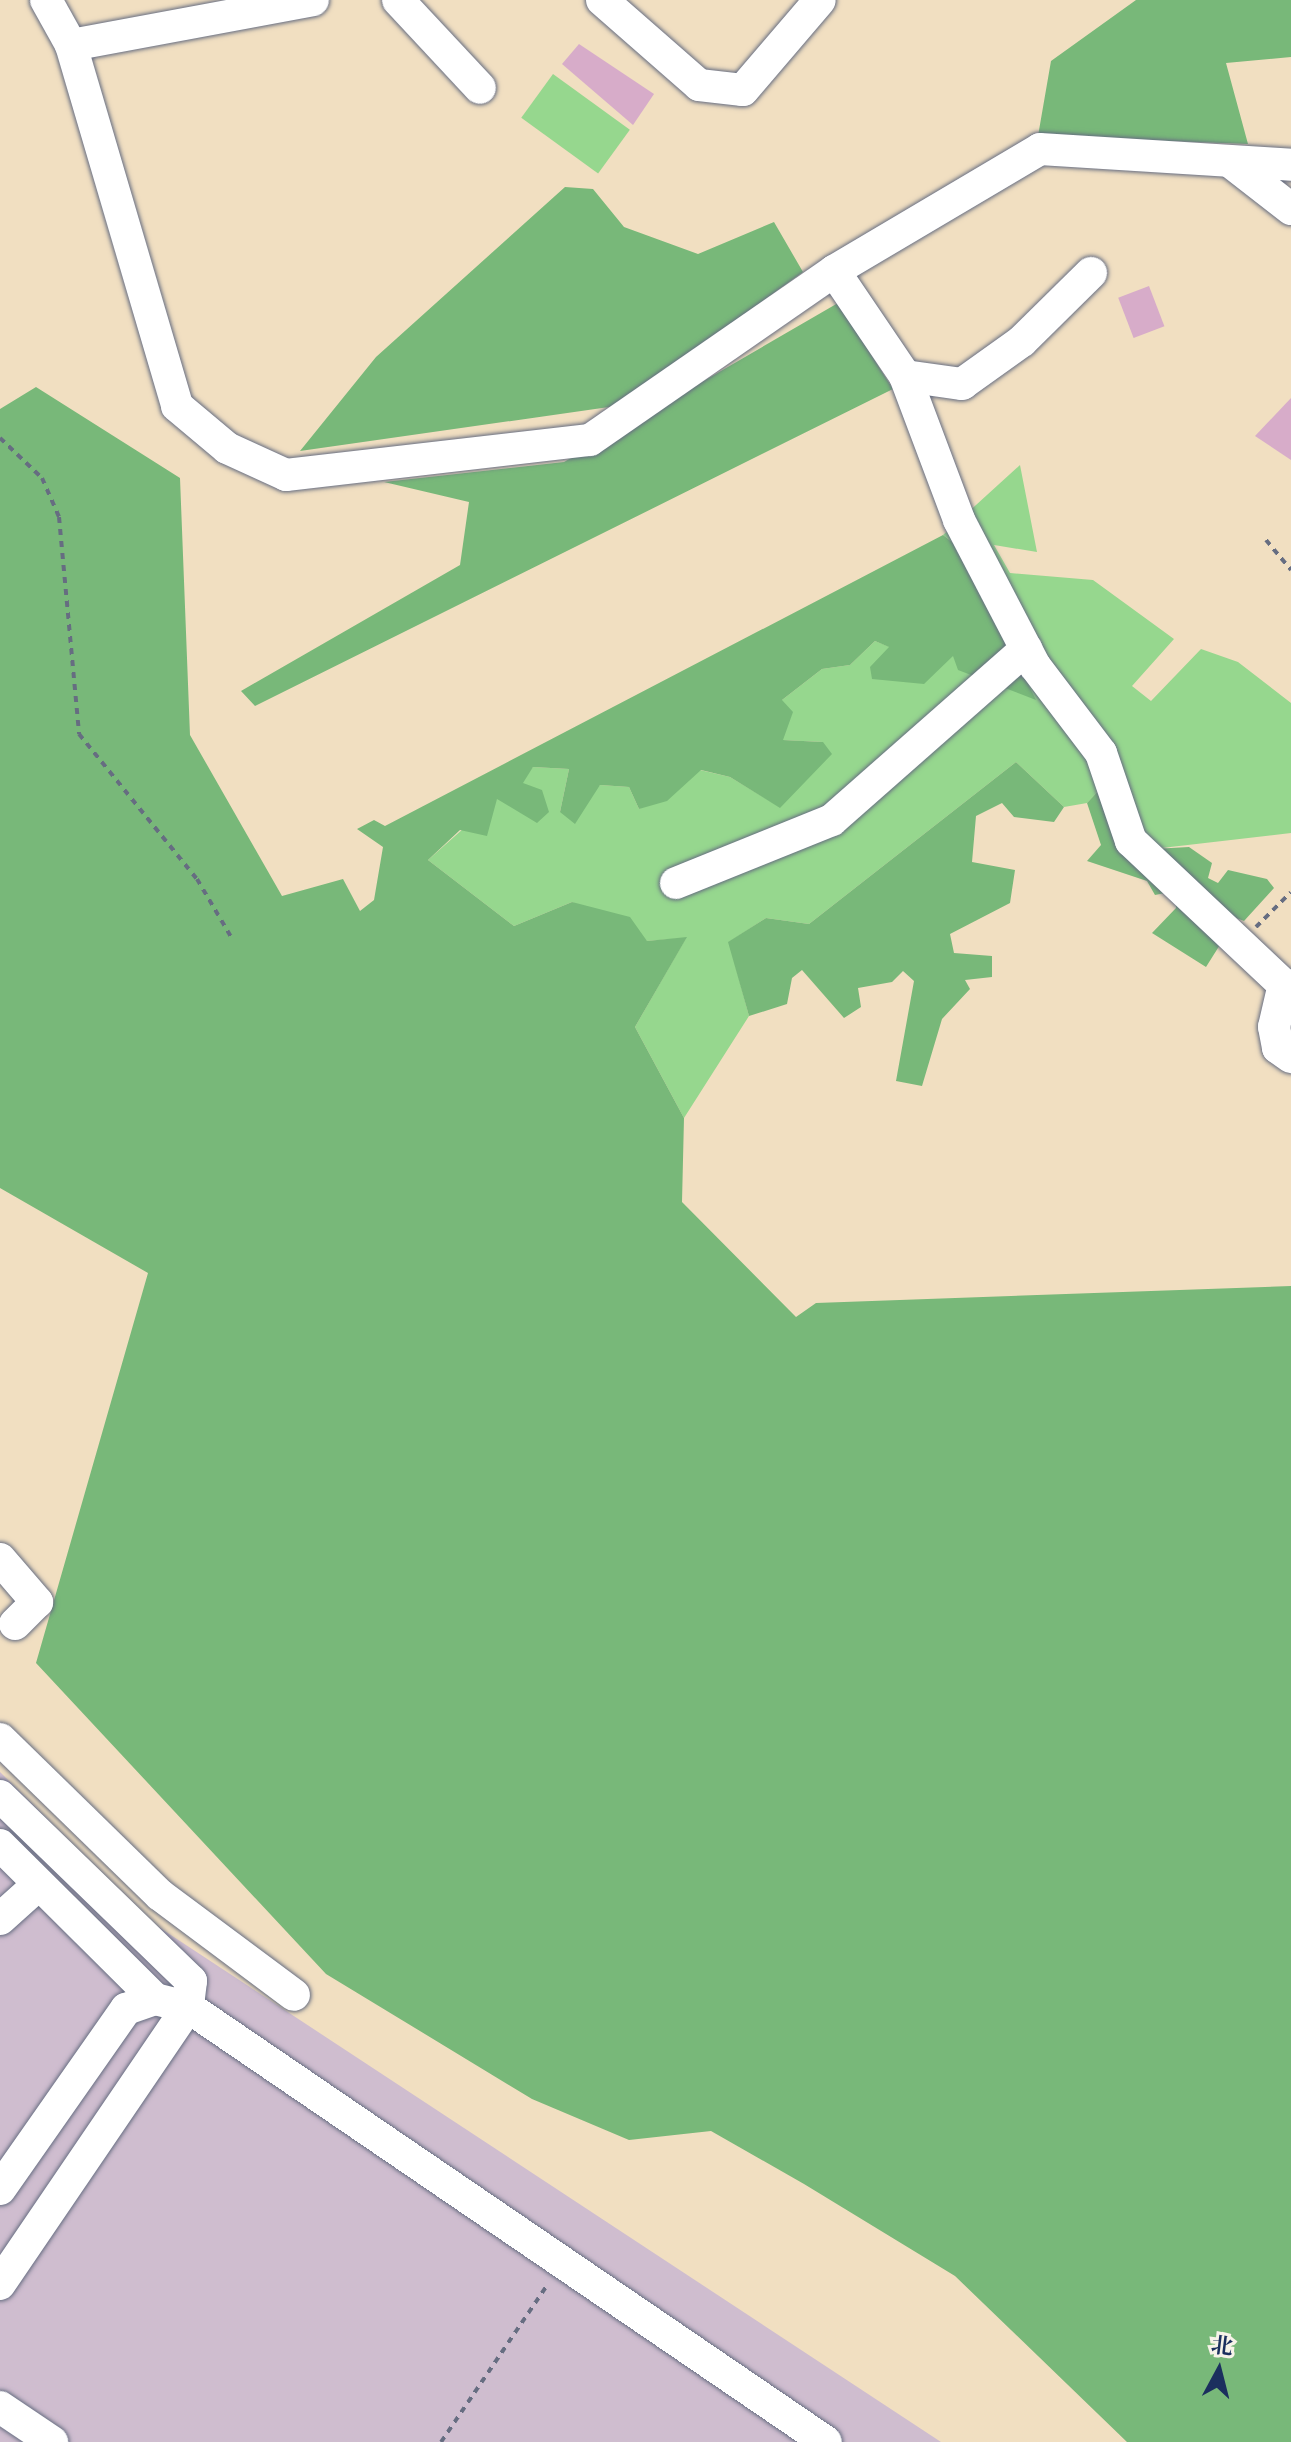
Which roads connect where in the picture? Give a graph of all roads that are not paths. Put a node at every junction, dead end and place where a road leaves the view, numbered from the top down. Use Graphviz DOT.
graph roads {
  1 [pos="46,0"];
  2 [pos="313,0"];
  3 [pos="398,0"];
  4 [pos="602,0"];
  5 [pos="820,0"];
  6 [pos="71,45"];
  7 [pos="480,88"];
  8 [pos="1229,161"];
  9 [pos="1291,165"];
  10 [pos="1291,209"];
  11 [pos="834,271"];
  12 [pos="1091,273"];
  13 [pos="905,376"];
  14 [pos="1026,649"];
  15 [pos="676,883"];
  16 [pos="1287,988"];
  17 [pos="1291,1057"];
  18 [pos="0,1559"];
  19 [pos="15,1624"];
  20 [pos="0,1739"];
  21 [pos="0,1796"];
  22 [pos="0,1845"];
  23 [pos="39,1884"];
  24 [pos="0,1919"];
  25 [pos="294,1995"];
  26 [pos="155,1999"];
  27 [pos="188,2007"];
  28 [pos="0,2189"];
  29 [pos="0,2284"];
  30 [pos="0,2407"];
  31 [pos="52,2442"];
  32 [pos="826,2442"];
  1 -- 6 [label="street"];
  2 -- 6 [label="street"];
  3 -- 7 [label="street"];
  4 -- 5 [label="street"];
  6 -- 11 [label="street"];
  8 -- 9 [label="street"];
  8 -- 10 [label="street"];
  8 -- 11 [label="street"];
  11 -- 13 [label="street"];
  12 -- 13 [label="street"];
  13 -- 14 [label="street"];
  14 -- 15 [label="street"];
  14 -- 16 [label="street"];
  16 -- 17 [label="street"];
  18 -- 19 [label="street"];
  20 -- 25 [label="street"];
  21 -- 27 [label="street"];
  22 -- 23 [label="street"];
  23 -- 24 [label="street"];
  23 -- 26 [label="street"];
  26 -- 27 [label="street"];
  26 -- 28 [label="street"];
  27 -- 29 [label="street"];
  27 -- 32 [label="street"];
  30 -- 31 [label="street"];
}
